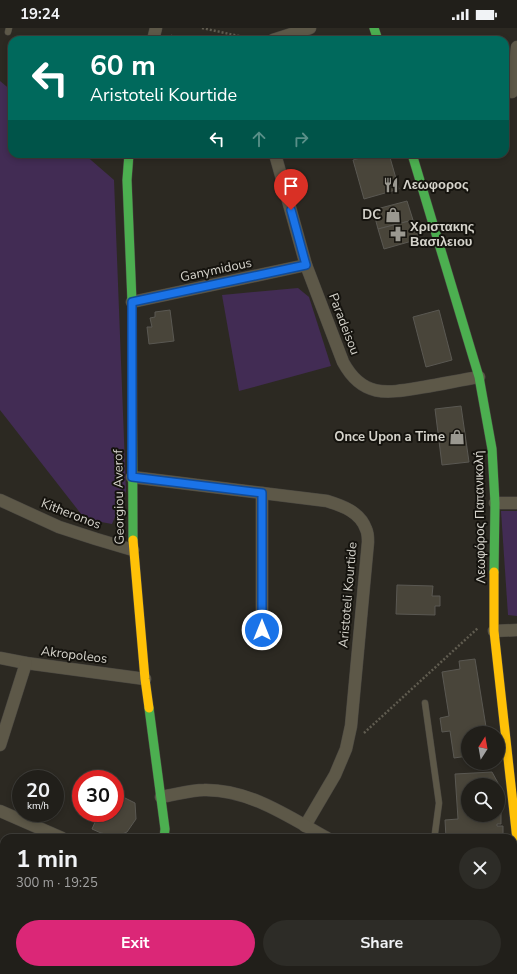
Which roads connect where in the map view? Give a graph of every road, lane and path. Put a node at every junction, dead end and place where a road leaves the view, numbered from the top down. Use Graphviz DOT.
graph roads {
  1 [pos="202,28"];
  2 [pos="310,28"];
  3 [pos="239,36"];
  4 [pos="286,36"];
  5 [pos="517,47"];
  6 [pos="511,93"];
  7 [pos="130,158"];
  8 [pos="276,158"];
  9 [pos="413,158"];
  10 [pos="306,265"];
  11 [pos="132,302"];
  12 [pos="479,377"];
  13 [pos="132,477"];
  14 [pos="262,493"];
  15 [pos="0,500"];
  16 [pos="495,503"];
  17 [pos="517,503"];
  18 [pos="133,550"];
  19 [pos="494,613"];
  20 [pos="262,630"];
  21 [pos="517,630"];
  22 [pos="494,631"];
  23 [pos="0,658"];
  24 [pos="26,663"];
  25 [pos="145,678"];
  26 [pos="425,702"];
  27 [pos="363,734"];
  28 [pos="0,745"];
  29 [pos="161,798"];
  30 [pos="0,811"];
  31 [pos="305,826"];
  32 [pos="53,834"];
  33 [pos="164,834"];
  34 [pos="320,834"];
  35 [pos="436,834"];
  36 [pos="516,834"];
  1 -- 3 [label="path"];
  2 -- 4 [label="street"];
  5 -- 6 [label="street"];
  7 -- 11 [label="street, Georgiou Averof"];
  8 -- 10 [label="street, Paradeisou"];
  9 -- 12 [label="street, Λεωφόρος Παπανικολή"];
  10 -- 11 [label="street, Ganymidous"];
  10 -- 12 [label="street, Paradeisou"];
  11 -- 13 [label="street, Georgiou Averof"];
  12 -- 16 [label="street, Λεωφόρος Παπανικολή"];
  13 -- 14 [label="street, Aristoteli Kourtide"];
  13 -- 18 [label="street, Georgiou Averof"];
  14 -- 20 [label="street"];
  14 -- 31 [label="street, Aristoteli Kourtide"];
  15 -- 18 [label="street, Kitheronos"];
  16 -- 17 [label="street"];
  16 -- 19 [label="street, Λεωφόρος Παπανικολή"];
  18 -- 25 [label="street, Georgiou Averof"];
  19 -- 22 [label="street, Λεωφόρος Παπανικολή"];
  19 -- 27 [label="path"];
  21 -- 22 [label="street"];
  22 -- 36 [label="street, Λεωφόρος Παπανικολή"];
  23 -- 24 [label="street, Akropoleos"];
  24 -- 25 [label="street, Akropoleos"];
  24 -- 28 [label="street"];
  25 -- 29 [label="street, Georgiou Averof"];
  26 -- 35 [label="lane"];
  29 -- 31 [label="street"];
  29 -- 33 [label="street, Georgiou Averof"];
  30 -- 32 [label="street"];
  31 -- 34 [label="street"];
}
